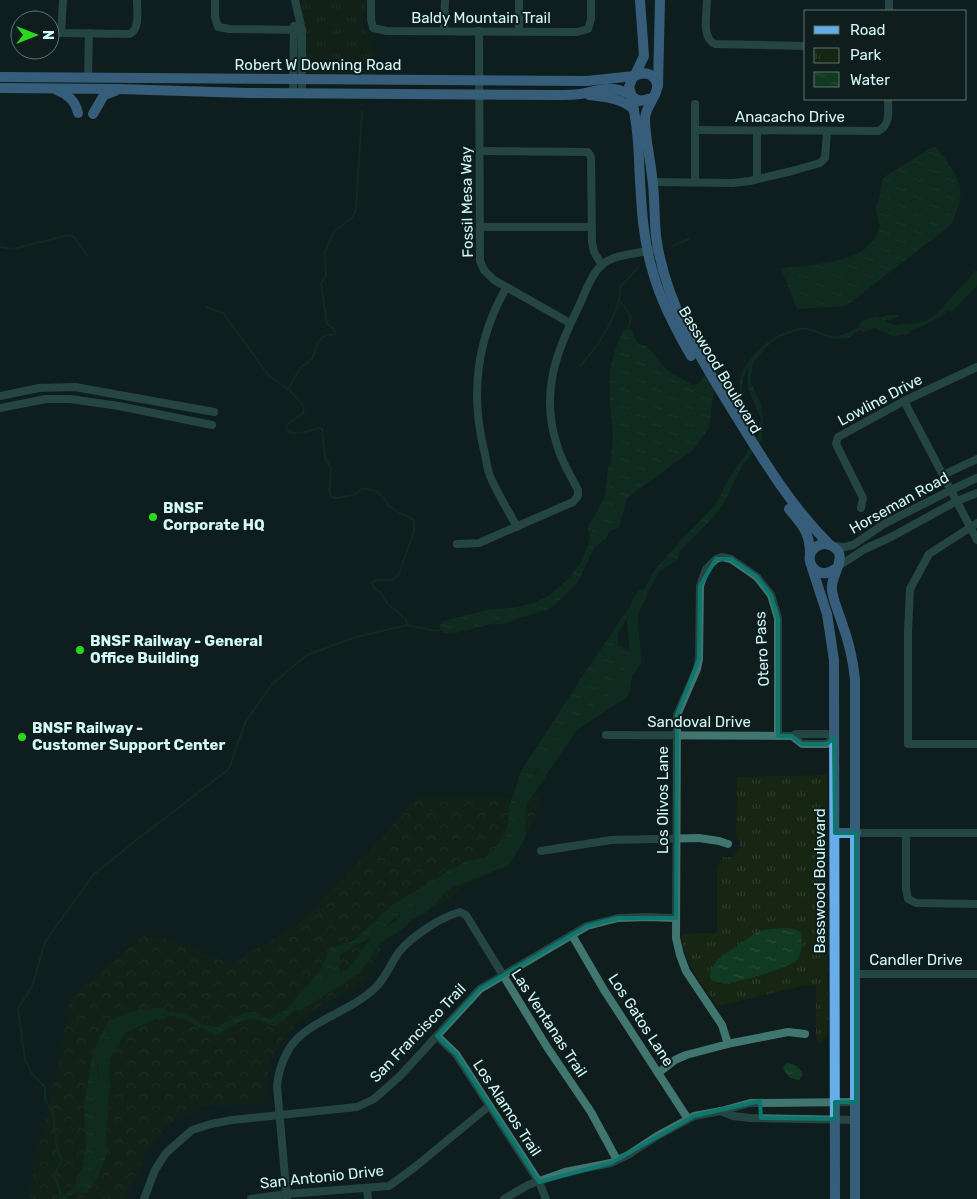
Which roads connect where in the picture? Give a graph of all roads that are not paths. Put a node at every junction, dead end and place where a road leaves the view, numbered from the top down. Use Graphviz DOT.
graph roads {
  1 [pos="63,0"];
  2 [pos="137,0"];
  3 [pos="215,0"];
  4 [pos="295,0"];
  5 [pos="371,0"];
  6 [pos="445,0"];
  7 [pos="519,0"];
  8 [pos="591,0"];
  9 [pos="640,0"];
  10 [pos="660,0"];
  11 [pos="707,0"];
  12 [pos="296,10"];
  13 [pos="293,29"];
  14 [pos="302,30"];
  15 [pos="444,31"];
  16 [pos="479,31"];
  17 [pos="519,31"];
  18 [pos="89,33"];
  19 [pos="804,46"];
  20 [pos="635,75"];
  21 [pos="0,77"];
  22 [pos="88,78"];
  23 [pos="297,80"];
  24 [pos="480,81"];
  25 [pos="0,88"];
  26 [pos="657,88"];
  27 [pos="53,89"];
  28 [pos="118,89"];
  29 [pos="297,93"];
  30 [pos="480,94"];
  31 [pos="580,94"];
  32 [pos="632,96"];
  33 [pos="652,98"];
  34 [pos="888,100"];
  35 [pos="695,104"];
  36 [pos="634,110"];
  37 [pos="78,112"];
  38 [pos="93,114"];
  39 [pos="695,130"];
  40 [pos="756,130"];
  41 [pos="827,131"];
  42 [pos="480,151"];
  43 [pos="757,178"];
  44 [pos="653,182"];
  45 [pos="695,182"];
  46 [pos="480,227"];
  47 [pos="591,227"];
  48 [pos="658,249"];
  49 [pos="647,251"];
  50 [pos="602,264"];
  51 [pos="506,288"];
  52 [pos="570,323"];
  53 [pos="696,357"];
  54 [pos="977,367"];
  55 [pos="120,395"];
  56 [pos="1,396"];
  57 [pos="904,401"];
  58 [pos="168,404"];
  59 [pos="119,406"];
  60 [pos="3,408"];
  61 [pos="214,412"];
  62 [pos="164,416"];
  63 [pos="212,425"];
  64 [pos="977,459"];
  65 [pos="764,467"];
  66 [pos="943,475"];
  67 [pos="977,478"];
  68 [pos="951,490"];
  69 [pos="977,493"];
  70 [pos="957,501"];
  71 [pos="861,508"];
  72 [pos="973,525"];
  73 [pos="517,527"];
  74 [pos="977,540"];
  75 [pos="457,544"];
  76 [pos="831,546"];
  77 [pos="810,554"];
  78 [pos="722,557"];
  79 [pos="812,567"];
  80 [pos="836,568"];
  81 [pos="807,734"];
  82 [pos="606,735"];
  83 [pos="677,736"];
  84 [pos="778,736"];
  85 [pos="792,736"];
  86 [pos="834,738"];
  87 [pos="807,744"];
  88 [pos="977,744"];
  89 [pos="835,833"];
  90 [pos="856,833"];
  91 [pos="906,833"];
  92 [pos="977,833"];
  93 [pos="676,839"];
  94 [pos="728,844"];
  95 [pos="540,851"];
  96 [pos="977,904"];
  97 [pos="676,918"];
  98 [pos="572,935"];
  99 [pos="856,974"];
  100 [pos="977,974"];
  101 [pos="502,976"];
  102 [pos="805,1034"];
  103 [pos="438,1036"];
  104 [pos="728,1044"];
  105 [pos="658,1073"];
  106 [pos="835,1102"];
  107 [pos="856,1102"];
  108 [pos="760,1103"];
  109 [pos="489,1106"];
  110 [pos="738,1106"];
  111 [pos="722,1111"];
  112 [pos="279,1116"];
  113 [pos="738,1117"];
  114 [pos="688,1118"];
  115 [pos="761,1118"];
  116 [pos="835,1119"];
  117 [pos="856,1120"];
  118 [pos="617,1160"];
  119 [pos="539,1182"];
  120 [pos="367,1188"];
  121 [pos="287,1197"];
  122 [pos="144,1199"];
  123 [pos="251,1199"];
  124 [pos="368,1199"];
  125 [pos="504,1199"];
  126 [pos="546,1199"];
  127 [pos="835,1199"];
  128 [pos="855,1199"];
  1 -- 18 [label="street"];
  2 -- 18 [label="street"];
  3 -- 13 [label="street"];
  4 -- 12 [label="street"];
  5 -- 15 [label="street, Baldy Mountain Trail"];
  6 -- 15 [label="street"];
  7 -- 17 [label="street"];
  8 -- 17 [label="street, Baldy Mountain Trail"];
  9 -- 20 [label="main road"];
  10 -- 26 [label="main road"];
  11 -- 19 [label="street"];
  12 -- 13 [label="street"];
  12 -- 14 [label="street"];
  13 -- 14 [label="street"];
  13 -- 23 [label="street"];
  14 -- 23 [label="street"];
  15 -- 16 [label="street, Baldy Mountain Trail"];
  16 -- 17 [label="street, Baldy Mountain Trail"];
  16 -- 24 [label="street, Fossil Mesa Way"];
  18 -- 22 [label="street"];
  20 -- 24 [label="main road, Robert W Downing Road"];
  20 -- 26 [label="main road"];
  20 -- 32 [label="main road"];
  21 -- 22 [label="main road, Robert W Downing Road"];
  22 -- 23 [label="main road, Robert W Downing Road"];
  23 -- 24 [label="main road, Robert W Downing Road"];
  23 -- 29 [label="street"];
  24 -- 30 [label="street, Fossil Mesa Way"];
  25 -- 27 [label="main road, Robert W Downing Road"];
  26 -- 33 [label="main road"];
  27 -- 28 [label="main road, Robert W Downing Road"];
  27 -- 37 [label="main road"];
  28 -- 29 [label="main road, Robert W Downing Road"];
  28 -- 38 [label="main road"];
  29 -- 30 [label="main road, Robert W Downing Road"];
  30 -- 31 [label="main road, Robert W Downing Road"];
  30 -- 42 [label="street, Fossil Mesa Way"];
  31 -- 32 [label="main road, Robert W Downing Road"];
  31 -- 36 [label="main road"];
  32 -- 33 [label="main road"];
  32 -- 36 [label="main road, Basswood Boulevard"];
  33 -- 44 [label="main road, Basswood Boulevard"];
  34 -- 41 [label="street, Anacacho Drive"];
  35 -- 39 [label="street"];
  36 -- 49 [label="main road, Basswood Boulevard"];
  39 -- 40 [label="street, Anacacho Drive"];
  39 -- 45 [label="street"];
  40 -- 41 [label="street, Anacacho Drive"];
  40 -- 43 [label="street"];
  41 -- 43 [label="street"];
  42 -- 46 [label="street, Fossil Mesa Way"];
  42 -- 47 [label="street"];
  43 -- 45 [label="street"];
  44 -- 45 [label="street"];
  44 -- 48 [label="main road, Basswood Boulevard"];
  46 -- 47 [label="street"];
  46 -- 51 [label="street, Fossil Mesa Way"];
  47 -- 50 [label="street"];
  48 -- 49 [label="street"];
  48 -- 53 [label="main road, Basswood Boulevard"];
  49 -- 50 [label="street"];
  49 -- 53 [label="main road, Basswood Boulevard"];
  50 -- 52 [label="street"];
  51 -- 52 [label="street, Fossil Mesa Way"];
  51 -- 73 [label="street"];
  52 -- 73 [label="street"];
  53 -- 65 [label="main road, Basswood Boulevard"];
  54 -- 57 [label="street, Lowline Drive"];
  55 -- 56 [label="street"];
  55 -- 58 [label="street"];
  55 -- 59 [label="street"];
  56 -- 60 [label="street"];
  57 -- 66 [label="street"];
  57 -- 71 [label="street, Lowline Drive"];
  58 -- 61 [label="street"];
  58 -- 62 [label="street"];
  59 -- 60 [label="street"];
  59 -- 62 [label="street"];
  62 -- 63 [label="street"];
  64 -- 66 [label="street"];
  65 -- 76 [label="main road, Basswood Boulevard"];
  65 -- 77 [label="main road, Basswood Boulevard"];
  66 -- 68 [label="street"];
  67 -- 68 [label="street, Horseman Road"];
  68 -- 70 [label="street"];
  68 -- 76 [label="street, Horseman Road"];
  69 -- 70 [label="street, Horseman Road"];
  70 -- 72 [label="street"];
  70 -- 80 [label="street, Horseman Road"];
  72 -- 74 [label="street"];
  72 -- 88 [label="street"];
  73 -- 75 [label="street"];
  76 -- 77 [label="main road"];
  76 -- 80 [label="main road"];
  77 -- 79 [label="main road"];
  78 -- 83 [label="street, Los Olivos Lane"];
  78 -- 84 [label="street, Otero Pass"];
  79 -- 80 [label="main road"];
  79 -- 86 [label="main road, Basswood Boulevard"];
  80 -- 90 [label="main road"];
  81 -- 85 [label="street, Sandoval Drive"];
  81 -- 86 [label="street, Sandoval Drive"];
  81 -- 87 [label="street"];
  82 -- 83 [label="street, Sandoval Drive"];
  83 -- 84 [label="street, Sandoval Drive"];
  83 -- 93 [label="street, Los Olivos Lane"];
  84 -- 85 [label="street, Sandoval Drive"];
  85 -- 87 [label="street, Sandoval Drive"];
  86 -- 87 [label="street"];
  86 -- 89 [label="main road, Basswood Boulevard"];
  89 -- 90 [label="main road"];
  89 -- 106 [label="main road, Basswood Boulevard"];
  90 -- 91 [label="street"];
  90 -- 99 [label="main road"];
  91 -- 92 [label="street"];
  91 -- 96 [label="street"];
  93 -- 94 [label="street"];
  93 -- 95 [label="street"];
  93 -- 97 [label="street, Los Olivos Lane"];
  97 -- 98 [label="street, San Francisco Trail"];
  97 -- 104 [label="street, Los Olivos Lane"];
  98 -- 101 [label="street, San Francisco Trail"];
  98 -- 105 [label="street, Los Gatos Lane"];
  99 -- 100 [label="street, Candler Drive"];
  99 -- 107 [label="main road"];
  101 -- 103 [label="street, San Francisco Trail"];
  101 -- 112 [label="street, Las Ventanas Trail"];
  101 -- 118 [label="street, Las Ventanas Trail"];
  102 -- 104 [label="street"];
  103 -- 109 [label="street, Los Alamos Trail"];
  103 -- 112 [label="street, San Francisco Trail"];
  104 -- 105 [label="street"];
  105 -- 114 [label="street, Los Gatos Lane"];
  106 -- 107 [label="street"];
  106 -- 108 [label="street"];
  106 -- 116 [label="main road, Basswood Boulevard"];
  107 -- 117 [label="main road"];
  108 -- 110 [label="street"];
  108 -- 115 [label="street"];
  109 -- 119 [label="street, Los Alamos Trail"];
  109 -- 120 [label="street, San Antonio Drive"];
  110 -- 111 [label="street"];
  110 -- 113 [label="street"];
  111 -- 113 [label="street"];
  111 -- 114 [label="street"];
  112 -- 121 [label="street"];
  112 -- 122 [label="street, San Francisco Trail"];
  113 -- 115 [label="street"];
  114 -- 118 [label="street"];
  115 -- 116 [label="street"];
  116 -- 117 [label="street"];
  116 -- 127 [label="main road, Basswood Boulevard"];
  117 -- 128 [label="main road"];
  118 -- 119 [label="street"];
  119 -- 125 [label="street"];
  119 -- 126 [label="street, Los Alamos Trail"];
  120 -- 121 [label="street, San Antonio Drive"];
  120 -- 124 [label="street"];
  121 -- 123 [label="street, San Antonio Drive"];
}
